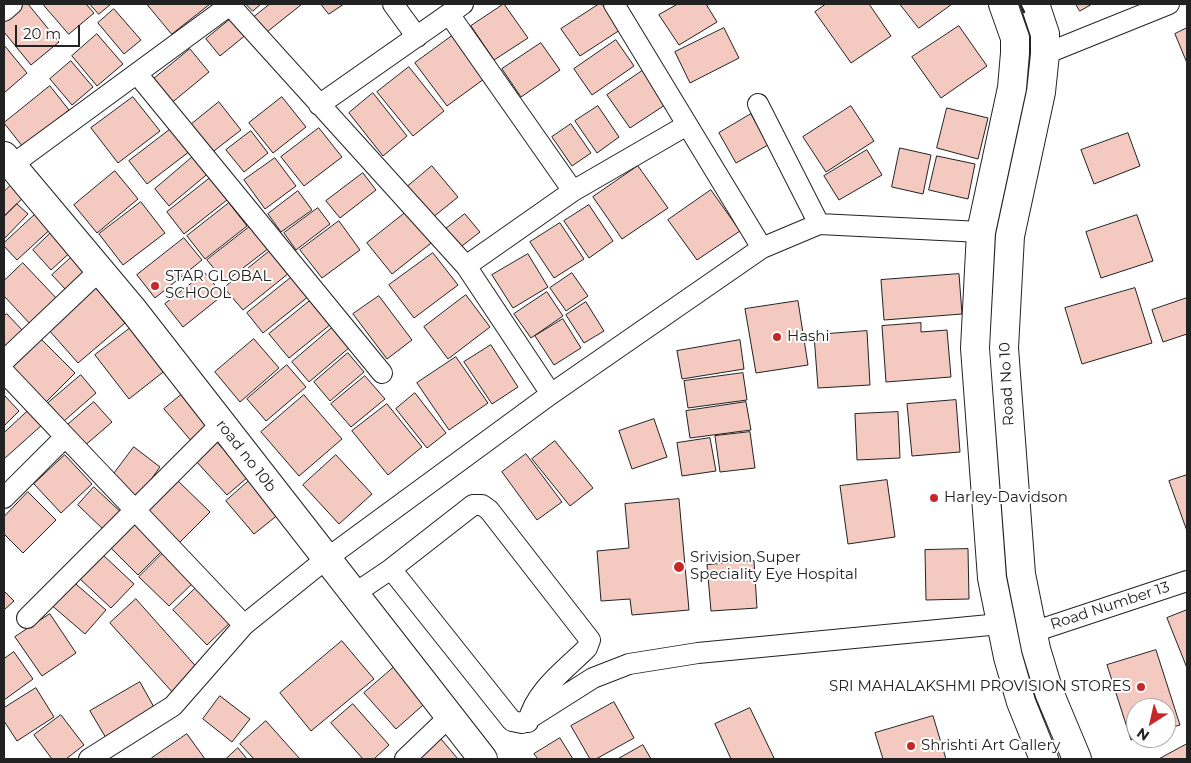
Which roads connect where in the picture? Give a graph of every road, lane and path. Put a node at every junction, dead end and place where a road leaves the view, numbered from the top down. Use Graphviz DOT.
graph roads {
  1 [pos="12,4"];
  2 [pos="230,4"];
  3 [pos="394,4"];
  4 [pos="614,4"];
  5 [pos="1003,4"];
  6 [pos="1035,4"];
  7 [pos="1170,4"];
  8 [pos="456,9"];
  9 [pos="4,11"];
  10 [pos="417,37"];
  11 [pos="1045,54"];
  12 [pos="138,75"];
  13 [pos="758,104"];
  14 [pos="319,106"];
  15 [pos="687,125"];
  16 [pos="8,161"];
  17 [pos="572,191"];
  18 [pos="819,224"];
  19 [pos="981,232"];
  20 [pos="762,248"];
  21 [pos="466,266"];
  22 [pos="100,270"];
  23 [pos="4,361"];
  24 [pos="4,372"];
  25 [pos="382,373"];
  26 [pos="551,394"];
  27 [pos="221,424"];
  28 [pos="64,438"];
  29 [pos="4,498"];
  30 [pos="135,509"];
  31 [pos="326,558"];
  32 [pos="391,569"];
  33 [pos="1187,580"];
  34 [pos="354,594"];
  35 [pos="26,618"];
  36 [pos="1000,624"];
  37 [pos="244,625"];
  38 [pos="1033,632"];
  39 [pos="449,717"];
  40 [pos="528,722"];
  41 [pos="88,759"];
  42 [pos="405,759"];
  43 [pos="483,759"];
  44 [pos="1044,759"];
  45 [pos="1077,759"];
  1 -- 9 [label="street"];
  2 -- 12 [label="street"];
  2 -- 14 [label="street"];
  3 -- 10 [label="street"];
  4 -- 15 [label="street"];
  5 -- 19 [label="main road, Road No 10"];
  6 -- 11 [label="main road, Road No 10"];
  7 -- 11 [label="street"];
  8 -- 10 [label="street"];
  8 -- 17 [label="street"];
  10 -- 14 [label="street"];
  11 -- 38 [label="main road, Road No 10"];
  12 -- 16 [label="street"];
  12 -- 25 [label="street"];
  13 -- 18 [label="street"];
  14 -- 21 [label="street"];
  15 -- 17 [label="street"];
  15 -- 20 [label="street"];
  16 -- 22 [label="main road, road no 10b"];
  17 -- 21 [label="street"];
  18 -- 19 [label="street"];
  18 -- 20 [label="street"];
  19 -- 36 [label="main road, Road No 10"];
  20 -- 26 [label="street"];
  21 -- 26 [label="street"];
  22 -- 23 [label="street"];
  22 -- 27 [label="main road, road no 10b"];
  24 -- 28 [label="street"];
  26 -- 31 [label="street"];
  27 -- 30 [label="street"];
  27 -- 31 [label="main road, road no 10b"];
  28 -- 29 [label="street"];
  28 -- 30 [label="street"];
  30 -- 35 [label="street"];
  30 -- 37 [label="street"];
  31 -- 34 [label="main road, road no 10b"];
  31 -- 37 [label="street"];
  32 -- 34 [label="street"];
  32 -- 40 [label="street"];
  32 -- 40 [label="street"];
  33 -- 38 [label="street, Road Number 13"];
  34 -- 39 [label="main road, road no 10b"];
  36 -- 40 [label="street"];
  36 -- 44 [label="main road, Road No 10"];
  37 -- 41 [label="street"];
  38 -- 45 [label="main road, Road No 10"];
  39 -- 42 [label="street"];
  39 -- 43 [label="main road, road no 10b"];
}
